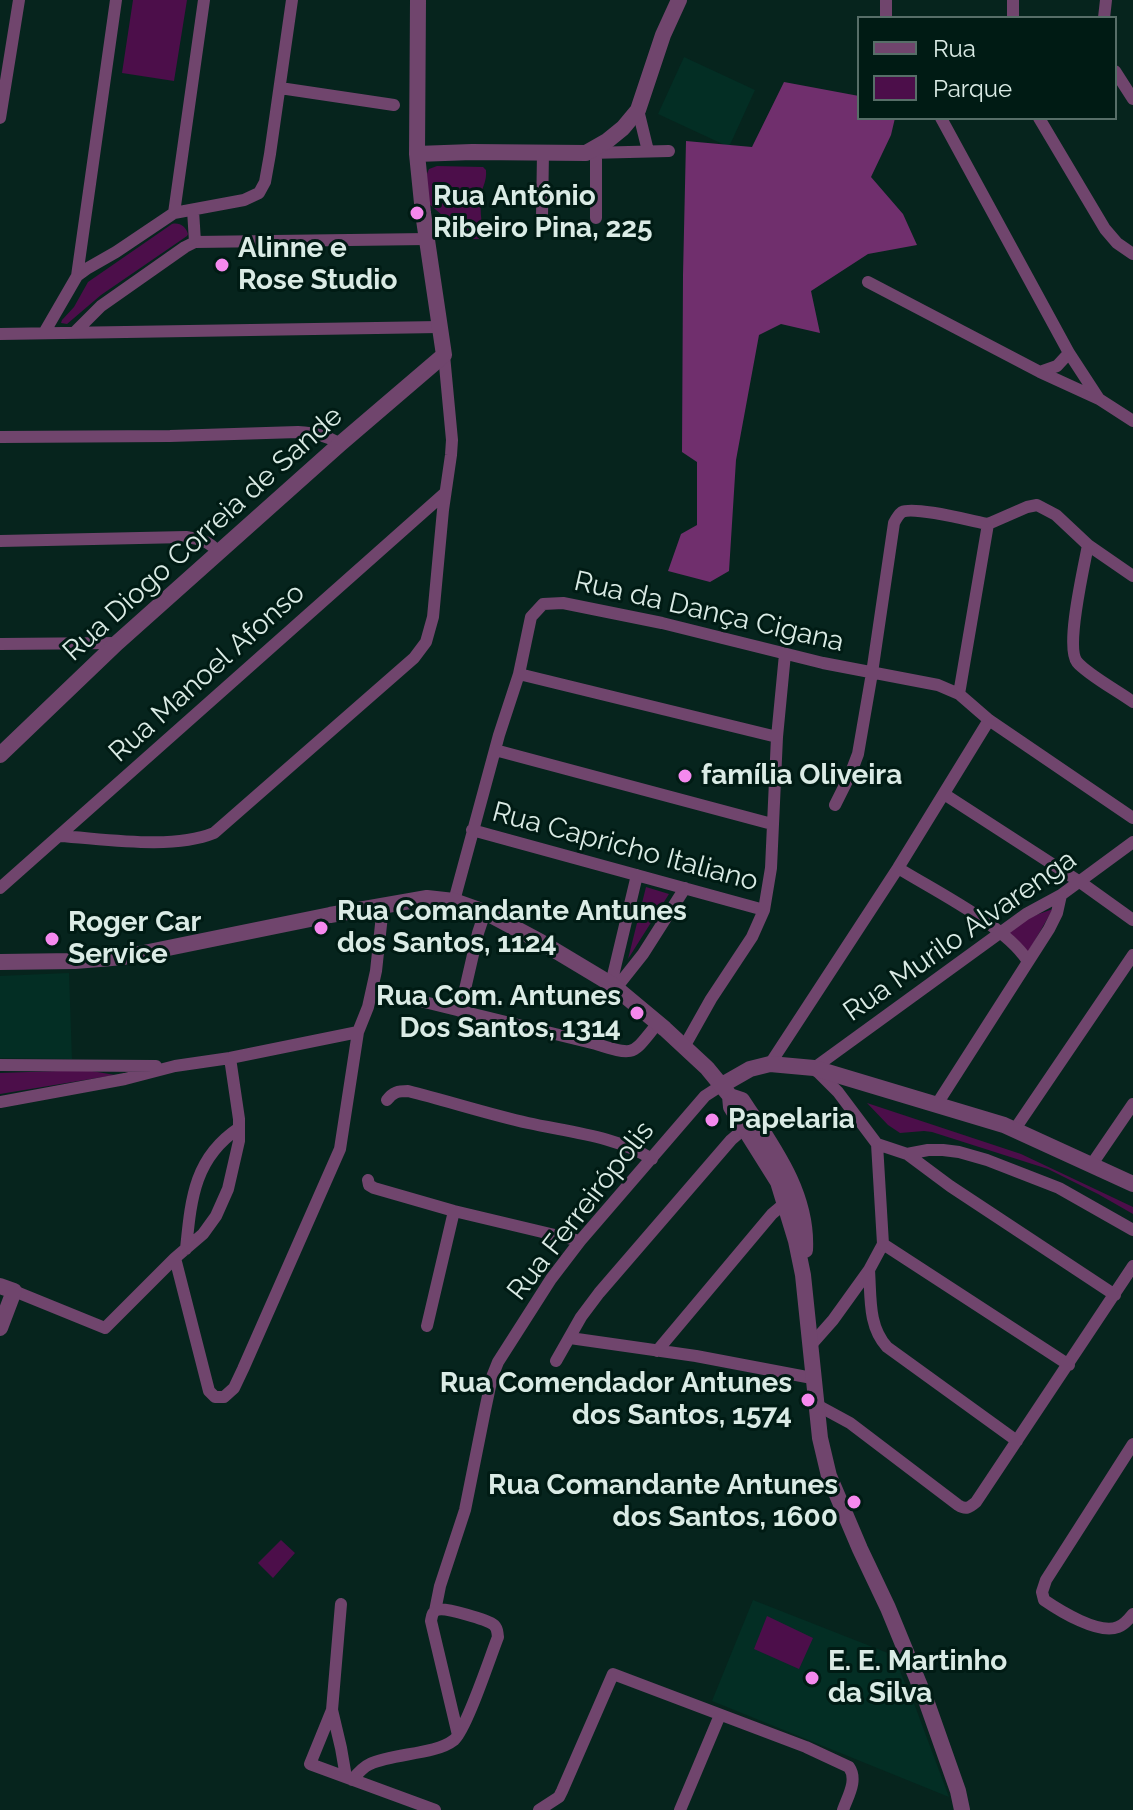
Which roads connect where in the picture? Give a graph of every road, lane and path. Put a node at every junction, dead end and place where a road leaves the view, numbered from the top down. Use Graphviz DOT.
graph roads {
  1 [pos="19,0"];
  2 [pos="116,0"];
  3 [pos="204,0"];
  4 [pos="292,0"];
  5 [pos="418,0"];
  6 [pos="679,0"];
  7 [pos="1117,74"];
  8 [pos="280,88"];
  9 [pos="1133,99"];
  10 [pos="1,100"];
  11 [pos="394,105"];
  12 [pos="638,110"];
  13 [pos="0,118"];
  14 [pos="942,120"];
  15 [pos="1040,120"];
  16 [pos="648,151"];
  17 [pos="669,151"];
  18 [pos="543,152"];
  19 [pos="591,152"];
  20 [pos="417,154"];
  21 [pos="193,210"];
  22 [pos="174,213"];
  23 [pos="542,217"];
  24 [pos="596,218"];
  25 [pos="427,239"];
  26 [pos="195,242"];
  27 [pos="1133,254"];
  28 [pos="77,276"];
  29 [pos="868,282"];
  30 [pos="439,327"];
  31 [pos="44,333"];
  32 [pos="74,333"];
  33 [pos="0,334"];
  34 [pos="1069,353"];
  35 [pos="444,355"];
  36 [pos="1040,372"];
  37 [pos="1099,399"];
  38 [pos="1133,421"];
  39 [pos="0,437"];
  40 [pos="340,444"];
  41 [pos="445,493"];
  42 [pos="988,524"];
  43 [pos="0,541"];
  44 [pos="1088,545"];
  45 [pos="219,553"];
  46 [pos="1133,576"];
  47 [pos="117,643"];
  48 [pos="0,644"];
  49 [pos="785,654"];
  50 [pos="872,673"];
  51 [pos="519,674"];
  52 [pos="959,694"];
  53 [pos="1133,702"];
  54 [pos="989,720"];
  55 [pos="777,737"];
  56 [pos="3,749"];
  57 [pos="495,750"];
  58 [pos="944,794"];
  59 [pos="835,805"];
  60 [pos="1133,818"];
  61 [pos="772,824"];
  62 [pos="472,830"];
  63 [pos="60,836"];
  64 [pos="1133,842"];
  65 [pos="898,868"];
  66 [pos="637,875"];
  67 [pos="1080,882"];
  68 [pos="0,888"];
  69 [pos="685,888"];
  70 [pos="1061,895"];
  71 [pos="454,901"];
  72 [pos="383,906"];
  73 [pos="764,910"];
  74 [pos="485,912"];
  75 [pos="1133,920"];
  76 [pos="999,933"];
  77 [pos="1133,955"];
  78 [pos="1027,960"];
  79 [pos="0,962"];
  80 [pos="613,986"];
  81 [pos="408,998"];
  82 [pos="460,1011"];
  83 [pos="658,1023"];
  84 [pos="358,1032"];
  85 [pos="684,1047"];
  86 [pos="230,1058"];
  87 [pos="770,1064"];
  88 [pos="0,1065"];
  89 [pos="175,1066"];
  90 [pos="814,1068"];
  91 [pos="726,1090"];
  92 [pos="387,1100"];
  93 [pos="0,1102"];
  94 [pos="937,1104"];
  95 [pos="1133,1104"];
  96 [pos="239,1128"];
  97 [pos="745,1128"];
  98 [pos="1015,1129"];
  99 [pos="877,1144"];
  100 [pos="907,1154"];
  101 [pos="652,1159"];
  102 [pos="1092,1164"];
  103 [pos="368,1180"];
  104 [pos="1133,1184"];
  105 [pos="785,1203"];
  106 [pos="454,1211"];
  107 [pos="1133,1230"];
  108 [pos="580,1241"];
  109 [pos="883,1244"];
  110 [pos="186,1249"];
  111 [pos="175,1258"];
  112 [pos="1133,1266"];
  113 [pos="869,1270"];
  114 [pos="803,1275"];
  115 [pos="7,1289"];
  116 [pos="1115,1295"];
  117 [pos="427,1326"];
  118 [pos="0,1328"];
  119 [pos="570,1338"];
  120 [pos="810,1346"];
  121 [pos="657,1351"];
  122 [pos="556,1361"];
  123 [pos="1069,1365"];
  124 [pos="812,1378"];
  125 [pos="815,1404"];
  126 [pos="1017,1441"];
  127 [pos="1133,1444"];
  128 [pos="341,1604"];
  129 [pos="434,1612"];
  130 [pos="1133,1614"];
  131 [pos="332,1710"];
  132 [pos="720,1715"];
  133 [pos="458,1735"];
  134 [pos="349,1779"];
  135 [pos="435,1810"];
  136 [pos="539,1810"];
  137 [pos="680,1810"];
  138 [pos="843,1810"];
  139 [pos="962,1810"];
  1 -- 10 [label="street"];
  2 -- 28 [label="street"];
  3 -- 22 [label="street"];
  4 -- 8 [label="street"];
  5 -- 20 [label="street"];
  6 -- 12 [label="street"];
  7 -- 9 [label="street"];
  8 -- 11 [label="street"];
  8 -- 21 [label="street"];
  10 -- 13 [label="street"];
  12 -- 16 [label="street"];
  12 -- 19 [label="street"];
  14 -- 34 [label="street"];
  15 -- 27 [label="street"];
  16 -- 17 [label="street"];
  16 -- 19 [label="street"];
  18 -- 19 [label="street"];
  18 -- 20 [label="street"];
  18 -- 23 [label="street"];
  19 -- 24 [label="street"];
  20 -- 25 [label="street"];
  21 -- 22 [label="street"];
  21 -- 26 [label="street"];
  22 -- 28 [label="street"];
  25 -- 26 [label="street"];
  25 -- 30 [label="street"];
  26 -- 32 [label="street"];
  28 -- 31 [label="street"];
  29 -- 36 [label="street"];
  30 -- 32 [label="street"];
  30 -- 35 [label="street"];
  31 -- 32 [label="street"];
  31 -- 33 [label="street"];
  34 -- 36 [label="street"];
  34 -- 37 [label="street"];
  35 -- 40 [label="street, Rua Diogo Correia de Sande"];
  35 -- 41 [label="street"];
  36 -- 37 [label="street"];
  37 -- 38 [label="street"];
  39 -- 40 [label="street"];
  40 -- 45 [label="street, Rua Diogo Correia de Sande"];
  41 -- 63 [label="street, Rua Manoel Afonso"];
  41 -- 63 [label="street"];
  42 -- 44 [label="street"];
  42 -- 50 [label="street"];
  42 -- 52 [label="street"];
  43 -- 45 [label="street"];
  44 -- 46 [label="street"];
  44 -- 53 [label="street"];
  45 -- 47 [label="street, Rua Diogo Correia de Sande"];
  47 -- 48 [label="street"];
  47 -- 56 [label="street, Rua Diogo Correia de Sande"];
  49 -- 50 [label="street, Rua da Dança Cigana"];
  49 -- 51 [label="street, Rua da Dança Cigana"];
  49 -- 55 [label="street"];
  50 -- 52 [label="street, Rua da Dança Cigana"];
  50 -- 59 [label="street"];
  51 -- 55 [label="street"];
  51 -- 57 [label="street, Rua da Dança Cigana"];
  52 -- 54 [label="street, Rua da Dança Cigana"];
  54 -- 58 [label="street"];
  54 -- 60 [label="street, Rua da Dança Cigana"];
  55 -- 61 [label="street"];
  57 -- 61 [label="street"];
  57 -- 62 [label="street, Rua da Dança Cigana"];
  58 -- 65 [label="street"];
  58 -- 67 [label="street"];
  61 -- 73 [label="street"];
  62 -- 66 [label="street, Rua Capricho Italiano"];
  62 -- 71 [label="street, Rua da Dança Cigana"];
  63 -- 68 [label="street, Rua Manoel Afonso"];
  64 -- 67 [label="street, Rua Murilo Alvarenga"];
  65 -- 76 [label="street"];
  65 -- 87 [label="street"];
  66 -- 69 [label="street, Rua Capricho Italiano"];
  66 -- 80 [label="street"];
  67 -- 70 [label="street, Rua Murilo Alvarenga"];
  67 -- 75 [label="street"];
  69 -- 73 [label="street, Rua Capricho Italiano"];
  69 -- 80 [label="street"];
  70 -- 76 [label="street, Rua Murilo Alvarenga"];
  70 -- 78 [label="street"];
  71 -- 72 [label="street"];
  71 -- 74 [label="street"];
  72 -- 79 [label="street"];
  72 -- 84 [label="street"];
  73 -- 85 [label="street"];
  74 -- 80 [label="street"];
  74 -- 82 [label="street"];
  76 -- 78 [label="street"];
  76 -- 90 [label="street, Rua Murilo Alvarenga"];
  77 -- 98 [label="street"];
  78 -- 94 [label="street"];
  80 -- 83 [label="street"];
  81 -- 82 [label="street"];
  82 -- 83 [label="street"];
  83 -- 85 [label="street"];
  84 -- 86 [label="street"];
  84 -- 111 [label="street"];
  85 -- 91 [label="street"];
  86 -- 89 [label="street"];
  86 -- 96 [label="street"];
  87 -- 90 [label="street"];
  87 -- 91 [label="street"];
  88 -- 89 [label="street"];
  89 -- 93 [label="street"];
  90 -- 94 [label="street"];
  90 -- 99 [label="street"];
  91 -- 97 [label="street"];
  91 -- 101 [label="street, Rua Ferreirópolis"];
  91 -- 114 [label="street"];
  92 -- 101 [label="street"];
  94 -- 98 [label="street"];
  95 -- 102 [label="street"];
  96 -- 110 [label="street"];
  96 -- 110 [label="street"];
  97 -- 105 [label="street"];
  97 -- 119 [label="street"];
  98 -- 102 [label="street"];
  99 -- 100 [label="street"];
  99 -- 109 [label="street"];
  100 -- 107 [label="street"];
  100 -- 116 [label="street"];
  101 -- 108 [label="street, Rua Ferreirópolis"];
  102 -- 104 [label="street"];
  103 -- 106 [label="street"];
  105 -- 114 [label="street"];
  105 -- 121 [label="street"];
  106 -- 108 [label="street"];
  106 -- 117 [label="street"];
  108 -- 129 [label="street, Rua Ferreirópolis"];
  109 -- 113 [label="street"];
  109 -- 123 [label="street"];
  110 -- 111 [label="street"];
  111 -- 115 [label="street"];
  112 -- 116 [label="street"];
  113 -- 120 [label="street"];
  113 -- 126 [label="street"];
  114 -- 120 [label="street"];
  115 -- 118 [label="street"];
  116 -- 123 [label="street"];
  119 -- 121 [label="street"];
  119 -- 122 [label="street"];
  120 -- 124 [label="street"];
  121 -- 124 [label="street"];
  123 -- 126 [label="street"];
  124 -- 125 [label="street"];
  125 -- 126 [label="street"];
  125 -- 139 [label="street"];
  127 -- 130 [label="street"];
  128 -- 131 [label="street"];
  129 -- 133 [label="street"];
  129 -- 133 [label="street"];
  131 -- 134 [label="street"];
  131 -- 134 [label="street"];
  132 -- 136 [label="street"];
  132 -- 137 [label="street"];
  132 -- 138 [label="street"];
  133 -- 134 [label="street"];
  134 -- 135 [label="street"];
}
